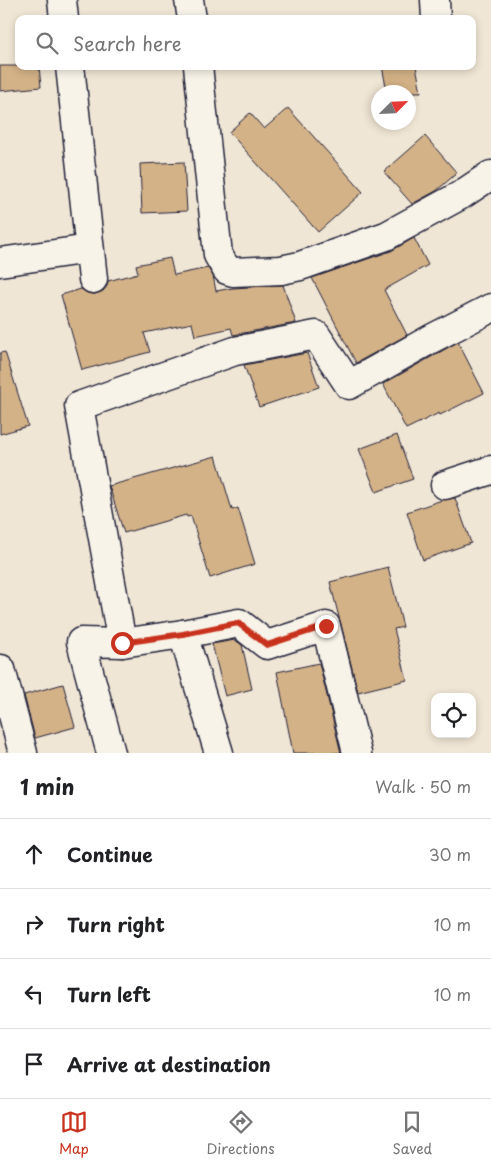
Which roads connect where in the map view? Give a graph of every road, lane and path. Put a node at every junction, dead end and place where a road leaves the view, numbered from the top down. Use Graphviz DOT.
graph roads {
  1 [pos="62,0"];
  2 [pos="190,0"];
  3 [pos="435,0"];
  4 [pos="64,15"];
  5 [pos="192,15"];
  6 [pos="436,15"];
  7 [pos="70,70"];
  8 [pos="198,70"];
  9 [pos="491,175"];
  10 [pos="90,249"];
  11 [pos="0,262"];
  12 [pos="93,279"];
  13 [pos="491,308"];
  14 [pos="491,470"];
  15 [pos="445,485"];
  16 [pos="183,634"];
  17 [pos="122,643"];
  18 [pos="0,669"];
  19 [pos="23,753"];
  20 [pos="111,753"];
  21 [pos="219,753"];
  22 [pos="357,753"];
  1 -- 4 [label="street"];
  2 -- 5 [label="street"];
  3 -- 6 [label="street"];
  7 -- 10 [label="street"];
  8 -- 9 [label="street"];
  10 -- 11 [label="street"];
  10 -- 12 [label="street"];
  13 -- 17 [label="street"];
  14 -- 15 [label="street"];
  16 -- 17 [label="street"];
  16 -- 21 [label="street"];
  16 -- 22 [label="street"];
  17 -- 20 [label="street"];
  18 -- 19 [label="street"];
}
